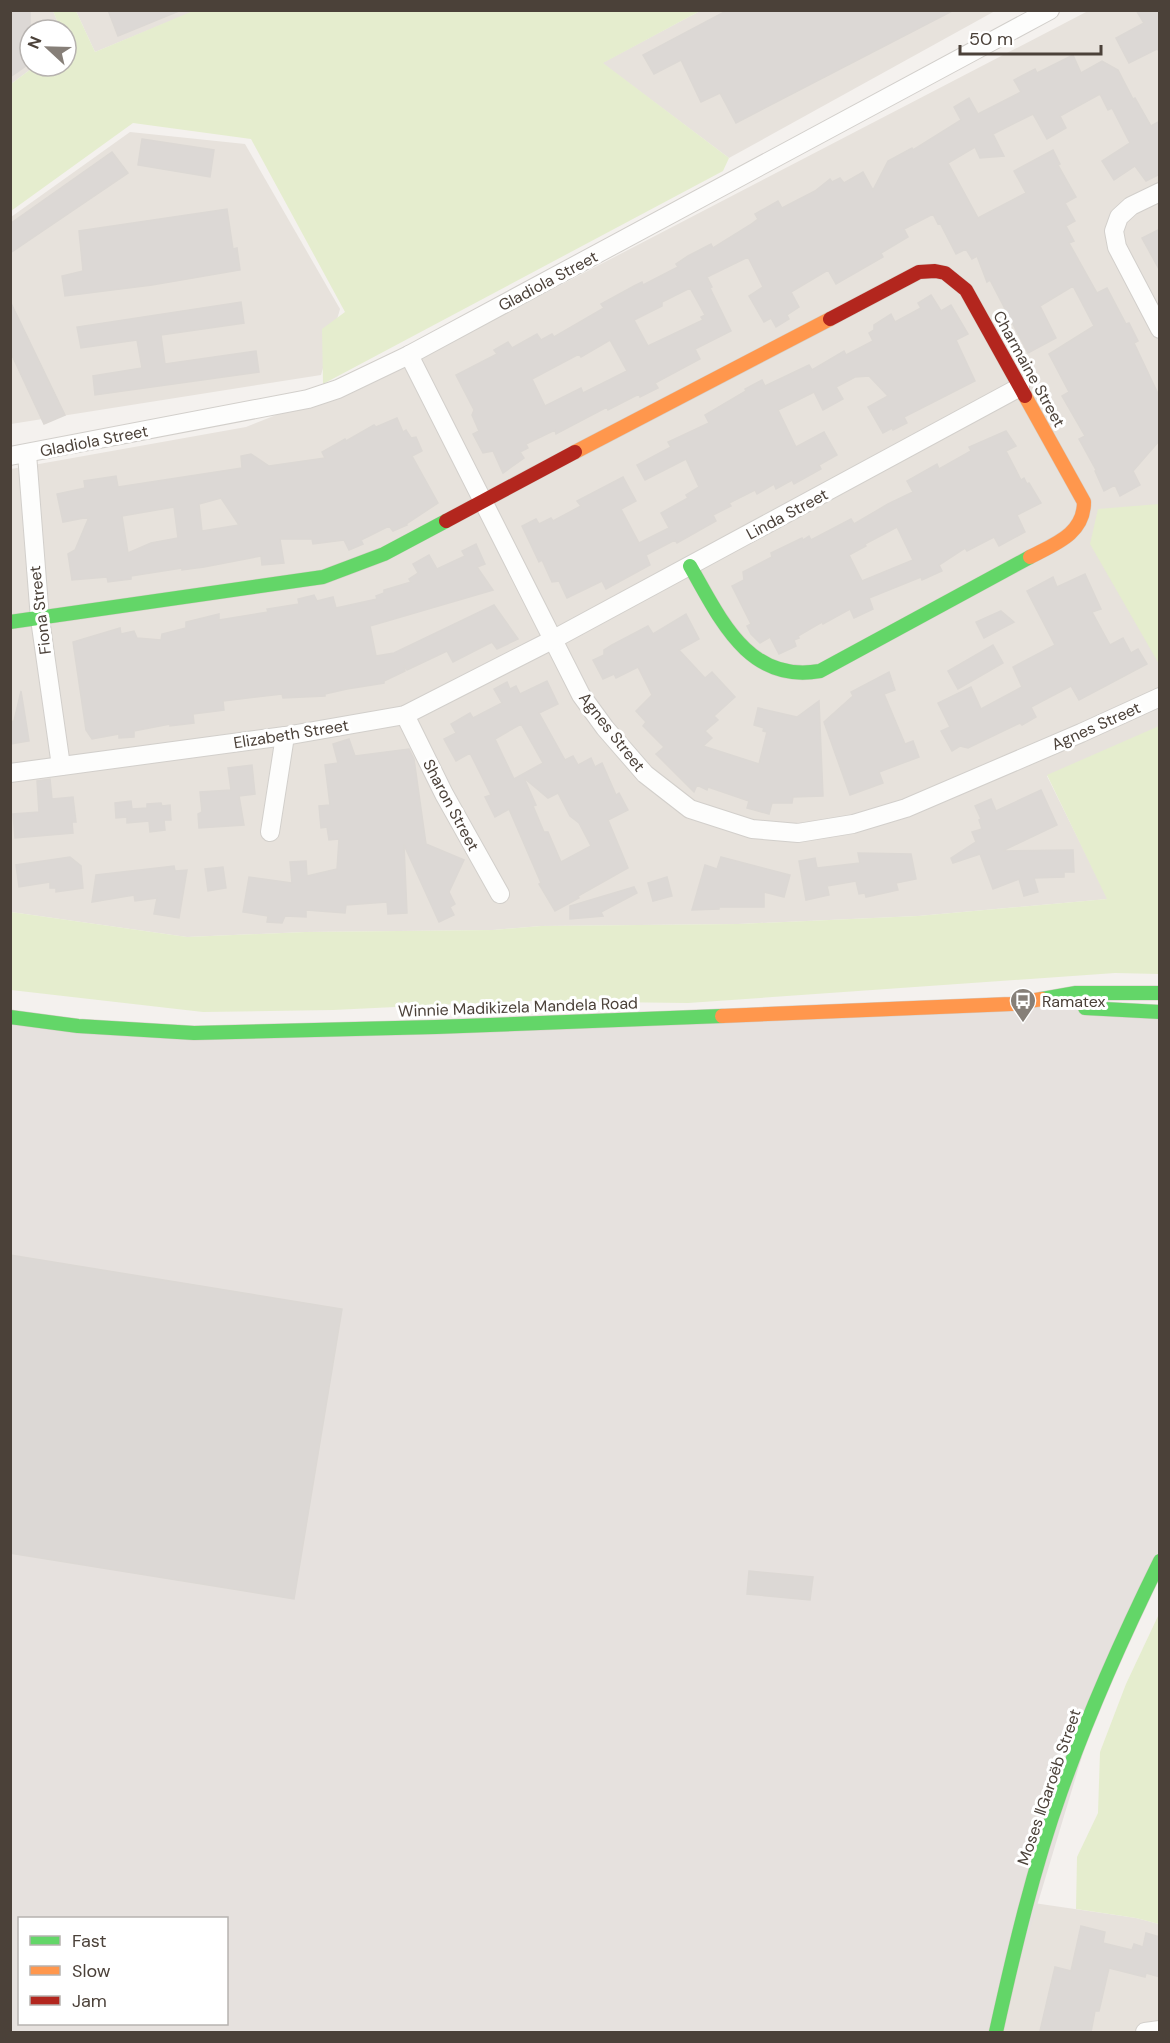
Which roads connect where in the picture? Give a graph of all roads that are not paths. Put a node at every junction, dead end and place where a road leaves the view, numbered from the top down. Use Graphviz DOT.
graph roads {
  1 [pos="1050,10"];
  2 [pos="1160,192"];
  3 [pos="1160,329"];
  4 [pos="409,355"];
  5 [pos="1020,387"];
  6 [pos="19,455"];
  7 [pos="481,501"];
  8 [pos="690,566"];
  9 [pos="40,619"];
  10 [pos="10,622"];
  11 [pos="554,639"];
  12 [pos="1160,697"];
  13 [pos="405,715"];
  14 [pos="285,736"];
  15 [pos="61,766"];
  16 [pos="10,773"];
  17 [pos="270,832"];
  18 [pos="500,894"];
  19 [pos="1160,993"];
  20 [pos="1028,1002"];
  21 [pos="1160,1012"];
  22 [pos="10,1017"];
  23 [pos="1160,1561"];
  24 [pos="1160,2030"];
  25 [pos="996,2032"];
  26 [pos="1145,2032"];
  1 -- 4 [label="street, Gladiola Street"];
  2 -- 3 [label="street"];
  4 -- 6 [label="street, Gladiola Street"];
  4 -- 7 [label="street, Agnes Street"];
  5 -- 7 [label="street, Charmaine Street"];
  5 -- 8 [label="street, Linda Street"];
  5 -- 8 [label="street, Charmaine Street"];
  6 -- 9 [label="street, Fiona Street"];
  7 -- 9 [label="street"];
  7 -- 11 [label="street, Agnes Street"];
  8 -- 11 [label="street, Linda Street"];
  9 -- 10 [label="street"];
  9 -- 15 [label="street, Fiona Street"];
  11 -- 12 [label="street, Agnes Street"];
  11 -- 13 [label="street, Elizabeth Street"];
  13 -- 14 [label="street, Elizabeth Street"];
  13 -- 18 [label="street, Sharon Street"];
  14 -- 15 [label="street, Elizabeth Street"];
  14 -- 17 [label="street"];
  15 -- 16 [label="street, Elizabeth Street"];
  19 -- 20 [label="street, Winnie Madikizela Mandela Road"];
  20 -- 21 [label="street, Winnie Madikizela Mandela Road"];
  20 -- 22 [label="street, Winnie Madikizela Mandela Road"];
  23 -- 25 [label="street, Moses ǁGaroëb Street"];
  24 -- 26 [label="street"];
}
